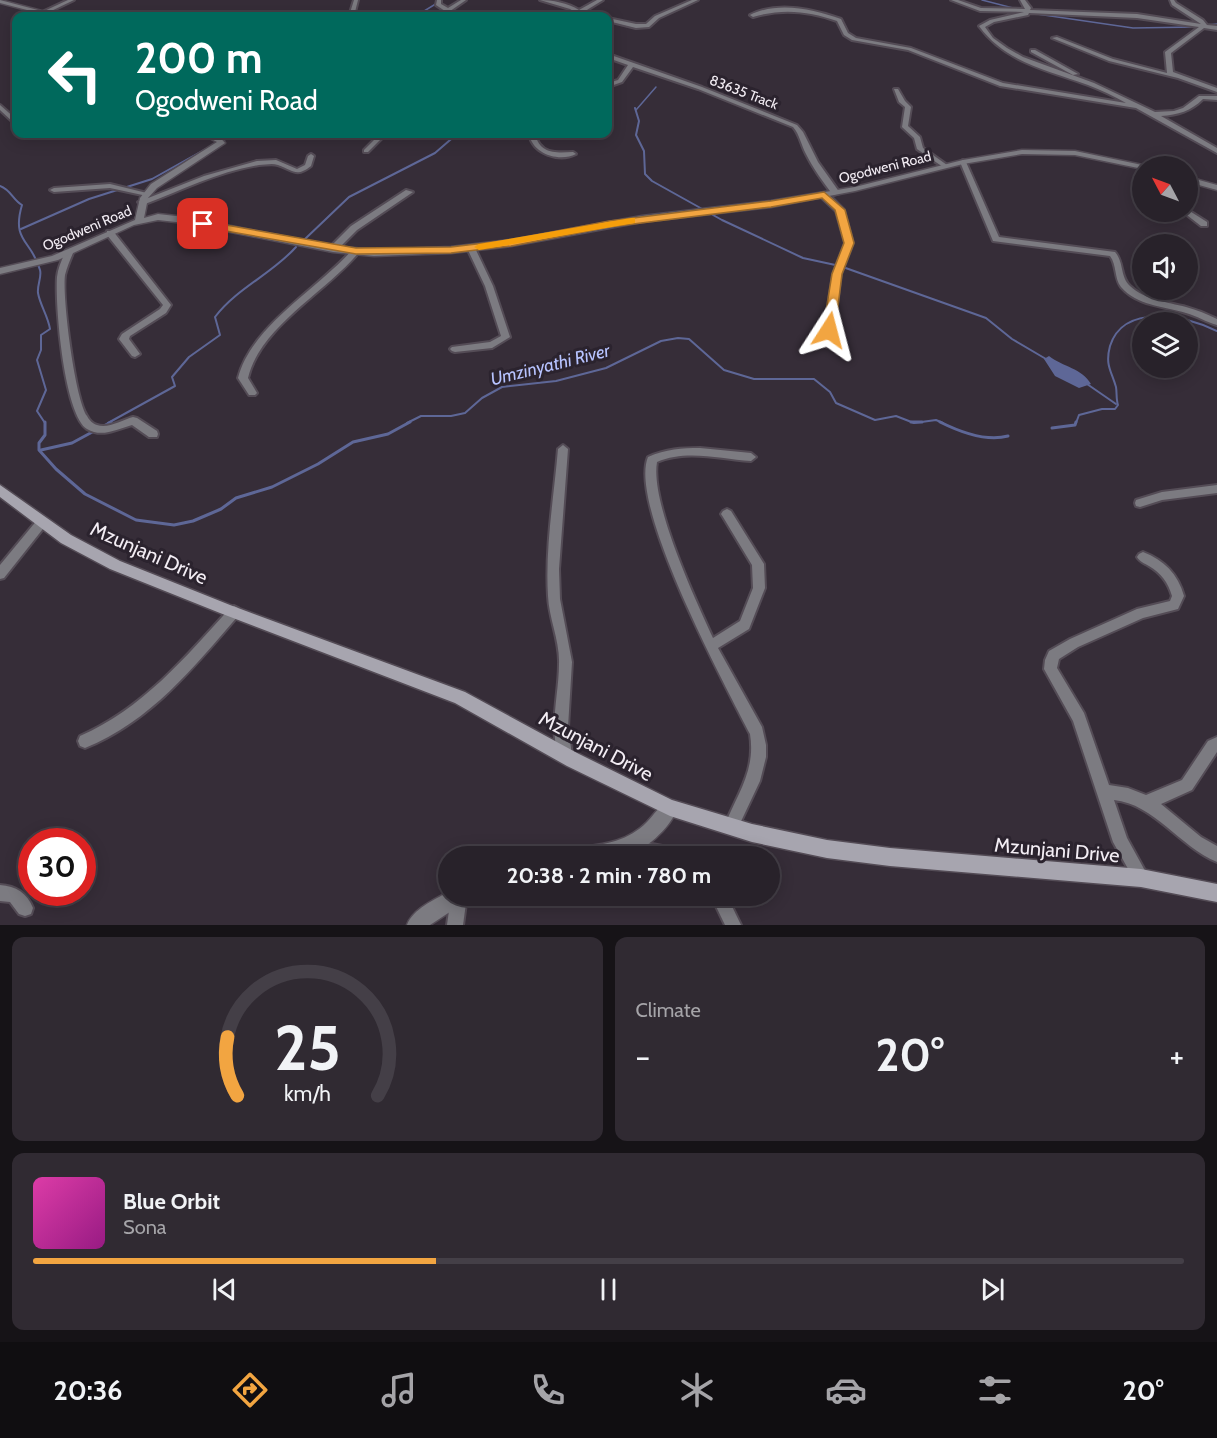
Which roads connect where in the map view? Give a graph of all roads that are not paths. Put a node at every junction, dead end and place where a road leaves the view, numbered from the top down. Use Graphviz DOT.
graph roads {
  1 [pos="72,0"];
  2 [pos="439,0"];
  3 [pos="464,0"];
  4 [pos="542,0"];
  5 [pos="601,0"];
  6 [pos="696,0"];
  7 [pos="953,0"];
  8 [pos="1022,0"];
  9 [pos="1172,0"];
  10 [pos="0,1"];
  11 [pos="447,10"];
  12 [pos="39,12"];
  13 [pos="45,12"];
  14 [pos="445,12"];
  15 [pos="576,12"];
  16 [pos="588,12"];
  17 [pos="1028,13"];
  18 [pos="753,15"];
  19 [pos="612,21"];
  20 [pos="1204,26"];
  21 [pos="1217,28"];
  22 [pos="1055,38"];
  23 [pos="1033,51"];
  24 [pos="612,58"];
  25 [pos="631,65"];
  26 [pos="1176,76"];
  27 [pos="1075,79"];
  28 [pos="612,84"];
  29 [pos="896,90"];
  30 [pos="1217,90"];
  31 [pos="1217,98"];
  32 [pos="1136,106"];
  33 [pos="0,107"];
  34 [pos="1154,114"];
  35 [pos="12,118"];
  36 [pos="379,138"];
  37 [pos="532,138"];
  38 [pos="220,139"];
  39 [pos="366,151"];
  40 [pos="1217,151"];
  41 [pos="573,154"];
  42 [pos="311,156"];
  43 [pos="963,162"];
  44 [pos="1132,165"];
  45 [pos="945,166"];
  46 [pos="1198,182"];
  47 [pos="1217,188"];
  48 [pos="54,190"];
  49 [pos="409,192"];
  50 [pos="836,193"];
  51 [pos="147,194"];
  52 [pos="824,195"];
  53 [pos="142,202"];
  54 [pos="139,220"];
  55 [pos="1198,220"];
  56 [pos="1204,224"];
  57 [pos="110,233"];
  58 [pos="471,248"];
  59 [pos="333,249"];
  60 [pos="356,251"];
  61 [pos="69,253"];
  62 [pos="0,272"];
  63 [pos="1217,322"];
  64 [pos="827,344"];
  65 [pos="455,349"];
  66 [pos="135,354"];
  67 [pos="252,393"];
  68 [pos="153,434"];
  69 [pos="563,449"];
  70 [pos="751,457"];
  71 [pos="1217,489"];
  72 [pos="0,491"];
  73 [pos="1140,503"];
  74 [pos="726,514"];
  75 [pos="42,522"];
  76 [pos="1143,557"];
  77 [pos="0,574"];
  78 [pos="234,612"];
  79 [pos="711,646"];
  80 [pos="85,741"];
  81 [pos="1217,744"];
  82 [pos="566,755"];
  83 [pos="1104,792"];
  84 [pos="1146,803"];
  85 [pos="670,808"];
  86 [pos="731,827"];
  87 [pos="630,846"];
  88 [pos="1217,854"];
  89 [pos="1141,878"];
  90 [pos="0,893"];
  91 [pos="1217,893"];
  92 [pos="442,906"];
  93 [pos="457,906"];
  94 [pos="724,906"];
  95 [pos="25,908"];
  96 [pos="416,925"];
  97 [pos="454,925"];
  98 [pos="733,925"];
  1 -- 13 [label="street"];
  2 -- 11 [label="street"];
  3 -- 11 [label="street"];
  4 -- 15 [label="street"];
  5 -- 16 [label="street"];
  6 -- 19 [label="street"];
  7 -- 17 [label="street"];
  8 -- 17 [label="street"];
  9 -- 20 [label="street"];
  10 -- 12 [label="street"];
  11 -- 14 [label="street"];
  17 -- 20 [label="street"];
  17 -- 27 [label="street"];
  18 -- 32 [label="street"];
  20 -- 21 [label="street"];
  20 -- 26 [label="street"];
  22 -- 26 [label="street"];
  23 -- 27 [label="street"];
  24 -- 25 [label="street, 83635 Track"];
  25 -- 28 [label="street"];
  25 -- 50 [label="street, 83635 Track"];
  26 -- 30 [label="street"];
  27 -- 32 [label="street"];
  29 -- 45 [label="street"];
  31 -- 34 [label="street"];
  32 -- 34 [label="street"];
  33 -- 35 [label="street"];
  34 -- 40 [label="street"];
  36 -- 39 [label="street"];
  37 -- 41 [label="street"];
  38 -- 51 [label="street"];
  42 -- 53 [label="street"];
  43 -- 44 [label="street, Ogodweni Road"];
  43 -- 45 [label="street, Ogodweni Road"];
  43 -- 63 [label="street"];
  45 -- 50 [label="street, Ogodweni Road"];
  46 -- 47 [label="street"];
  48 -- 51 [label="street"];
  49 -- 59 [label="street"];
  50 -- 52 [label="street, Ogodweni Road"];
  51 -- 53 [label="street"];
  52 -- 58 [label="street, Ogodweni Road"];
  52 -- 64 [label="street"];
  53 -- 54 [label="street"];
  54 -- 57 [label="street, Ogodweni Road"];
  54 -- 59 [label="street, Ogodweni Road"];
  55 -- 56 [label="street"];
  57 -- 61 [label="street, Ogodweni Road"];
  57 -- 66 [label="street"];
  58 -- 60 [label="street, Ogodweni Road"];
  58 -- 65 [label="street"];
  59 -- 60 [label="street, Ogodweni Road"];
  60 -- 67 [label="street"];
  61 -- 62 [label="street, Ogodweni Road"];
  61 -- 68 [label="street"];
  69 -- 82 [label="street"];
  70 -- 79 [label="street"];
  71 -- 73 [label="street"];
  72 -- 75 [label="main road, Mzunjani Drive"];
  74 -- 79 [label="street"];
  75 -- 77 [label="street"];
  75 -- 78 [label="main road, Mzunjani Drive"];
  76 -- 83 [label="street"];
  78 -- 80 [label="street"];
  78 -- 82 [label="main road, Mzunjani Drive"];
  79 -- 86 [label="street"];
  81 -- 84 [label="street"];
  82 -- 85 [label="main road, Mzunjani Drive"];
  83 -- 84 [label="street"];
  83 -- 89 [label="street"];
  84 -- 88 [label="street"];
  85 -- 86 [label="main road, Mzunjani Drive"];
  85 -- 87 [label="street"];
  86 -- 89 [label="main road, Mzunjani Drive"];
  89 -- 91 [label="main road, Mzunjani Drive"];
  90 -- 95 [label="street"];
  92 -- 96 [label="street"];
  93 -- 97 [label="street"];
  94 -- 98 [label="street"];
}
